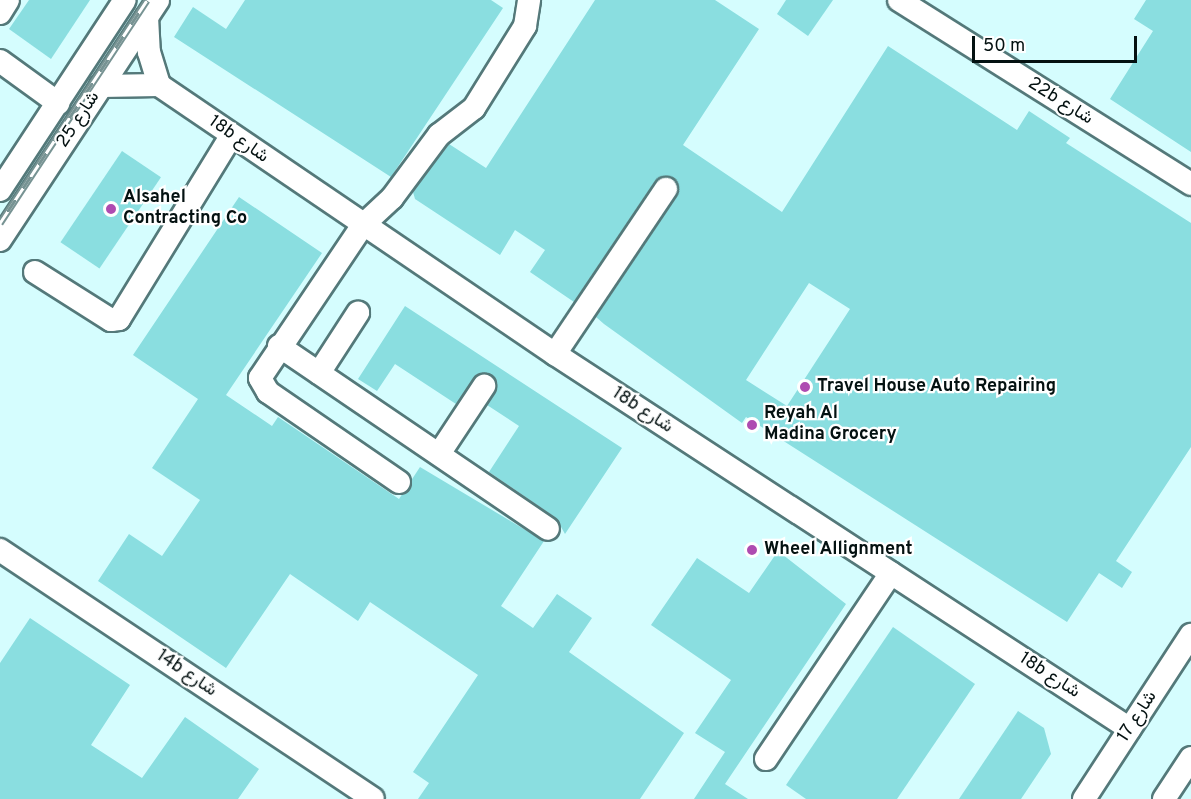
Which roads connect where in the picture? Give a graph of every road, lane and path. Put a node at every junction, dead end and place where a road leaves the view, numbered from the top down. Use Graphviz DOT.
graph roads {
  1 [pos="8,0"];
  2 [pos="125,0"];
  3 [pos="529,0"];
  4 [pos="899,0"];
  5 [pos="152,8"];
  6 [pos="0,12"];
  7 [pos="0,61"];
  8 [pos="159,85"];
  9 [pos="101,87"];
  10 [pos="58,103"];
  11 [pos="231,136"];
  12 [pos="1191,184"];
  13 [pos="666,189"];
  14 [pos="0,190"];
  15 [pos="363,225"];
  16 [pos="0,240"];
  17 [pos="35,272"];
  18 [pos="358,313"];
  19 [pos="279,346"];
  20 [pos="555,354"];
  21 [pos="320,373"];
  22 [pos="484,386"];
  23 [pos="439,454"];
  24 [pos="399,482"];
  25 [pos="548,529"];
  26 [pos="0,550"];
  27 [pos="891,573"];
  28 [pos="1191,635"];
  29 [pos="1130,729"];
  30 [pos="1191,758"];
  31 [pos="766,759"];
  32 [pos="373,799"];
  33 [pos="1084,799"];
  34 [pos="1164,799"];
  1 -- 6 [label="street"];
  2 -- 10 [label="street, شارع 25"];
  3 -- 15 [label="street"];
  4 -- 12 [label="street, 22b شارع"];
  5 -- 8 [label="street"];
  5 -- 9 [label="street, شارع 25"];
  7 -- 10 [label="street"];
  8 -- 9 [label="street"];
  8 -- 11 [label="street, 18b شارع"];
  9 -- 16 [label="street, شارع 25"];
  10 -- 14 [label="street, شارع 25"];
  11 -- 15 [label="street, 18b شارع"];
  11 -- 17 [label="street"];
  13 -- 20 [label="street"];
  15 -- 19 [label="street"];
  15 -- 20 [label="street, 18b شارع"];
  18 -- 21 [label="street"];
  19 -- 21 [label="street"];
  19 -- 24 [label="street"];
  20 -- 27 [label="street, 18b شارع"];
  21 -- 23 [label="street"];
  22 -- 23 [label="street"];
  23 -- 25 [label="street"];
  26 -- 32 [label="street, 14b شارع"];
  27 -- 29 [label="street, 18b شارع"];
  27 -- 31 [label="street"];
  28 -- 29 [label="street, شارع 17"];
  29 -- 33 [label="street, شارع 17"];
  30 -- 34 [label="street"];
}
